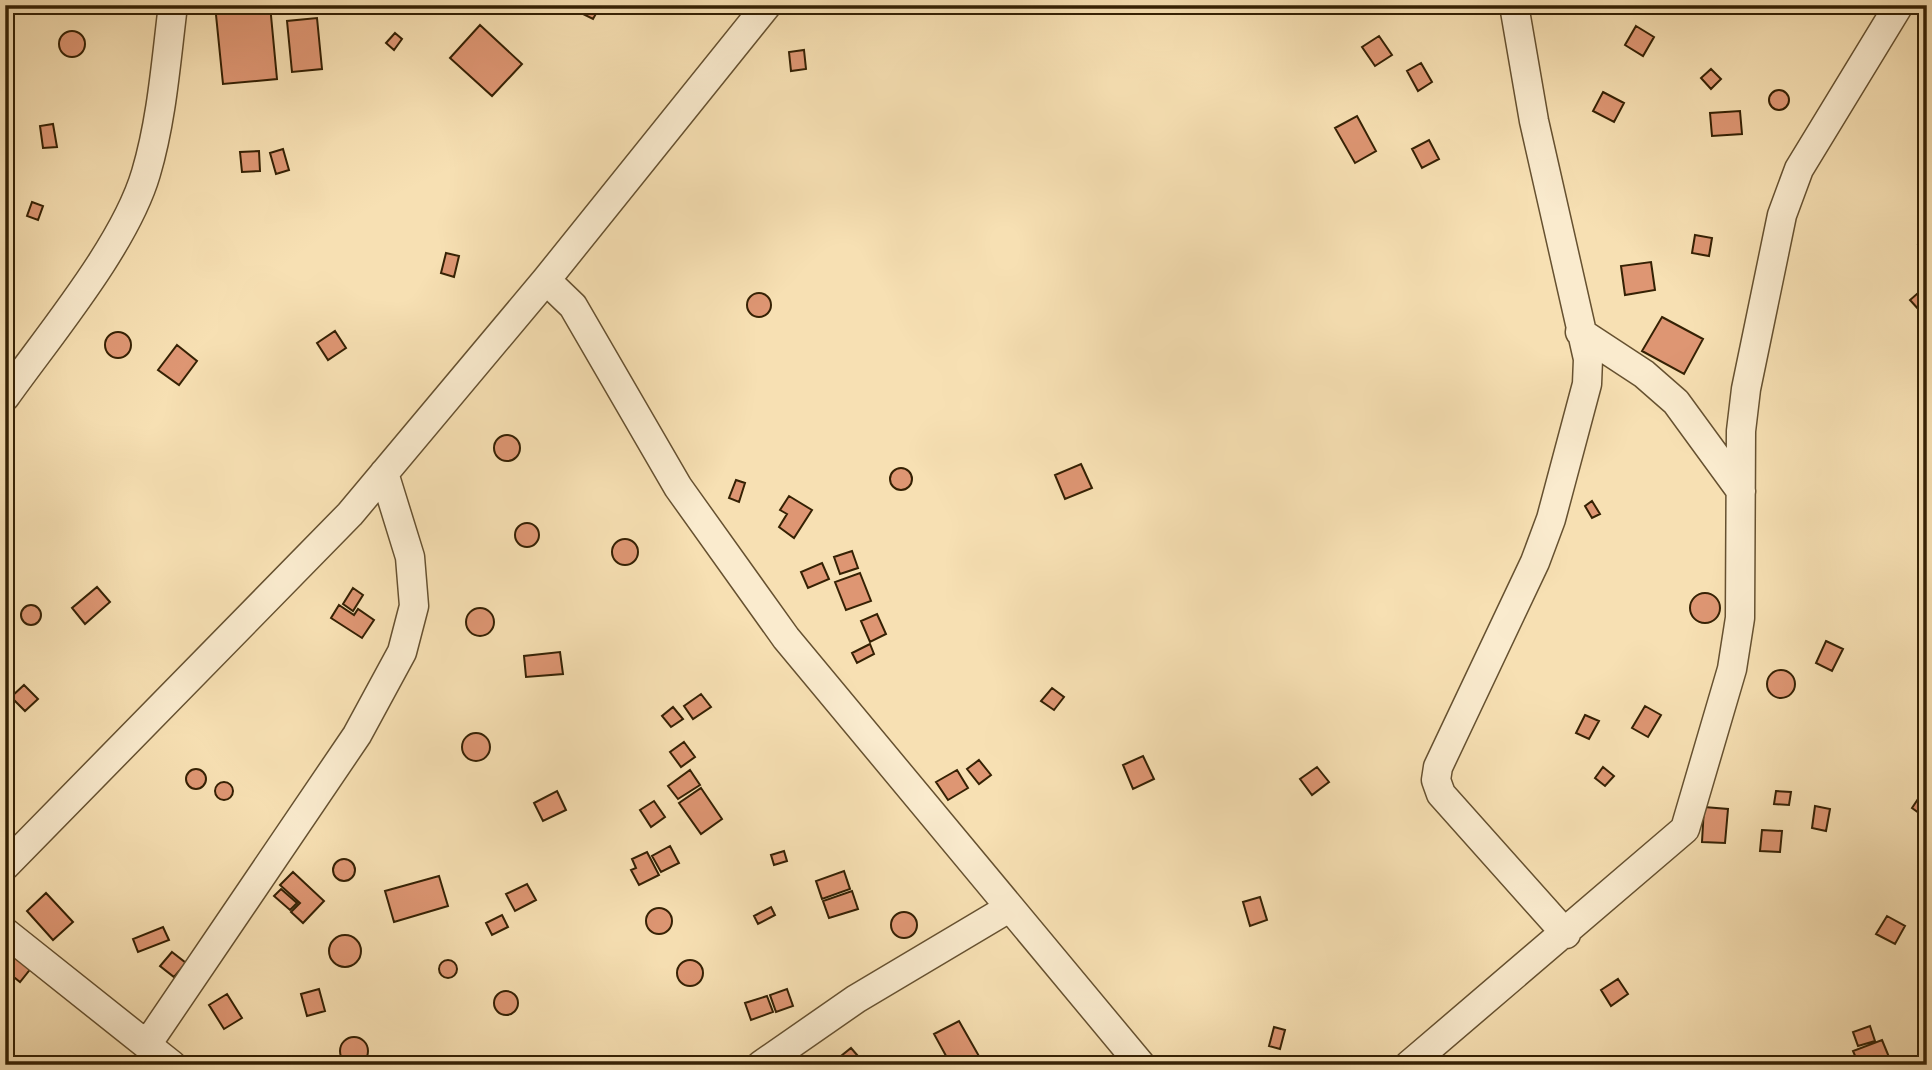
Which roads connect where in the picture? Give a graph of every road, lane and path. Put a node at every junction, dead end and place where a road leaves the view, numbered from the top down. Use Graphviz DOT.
graph roads {
  1 [pos="173,5"];
  2 [pos="767,5"];
  3 [pos="1514,5"];
  4 [pos="1899,5"];
  5 [pos="546,280"];
  6 [pos="1580,332"];
  7 [pos="5,397"];
  8 [pos="384,473"];
  9 [pos="1741,491"];
  10 [pos="5,866"];
  11 [pos="1009,908"];
  12 [pos="5,932"];
  13 [pos="1566,934"];
  14 [pos="148,1043"];
  15 [pos="172,1065"];
  16 [pos="761,1065"];
  17 [pos="1141,1065"];
  18 [pos="1409,1065"];
  1 -- 7 [label="street"];
  2 -- 5 [label="street"];
  3 -- 6 [label="street"];
  4 -- 9 [label="street"];
  5 -- 8 [label="street"];
  5 -- 11 [label="street"];
  6 -- 9 [label="street"];
  6 -- 13 [label="street"];
  8 -- 10 [label="street"];
  8 -- 14 [label="street"];
  9 -- 13 [label="street"];
  11 -- 16 [label="street"];
  11 -- 17 [label="street"];
  12 -- 14 [label="street"];
  13 -- 18 [label="street"];
  14 -- 15 [label="street"];
}
